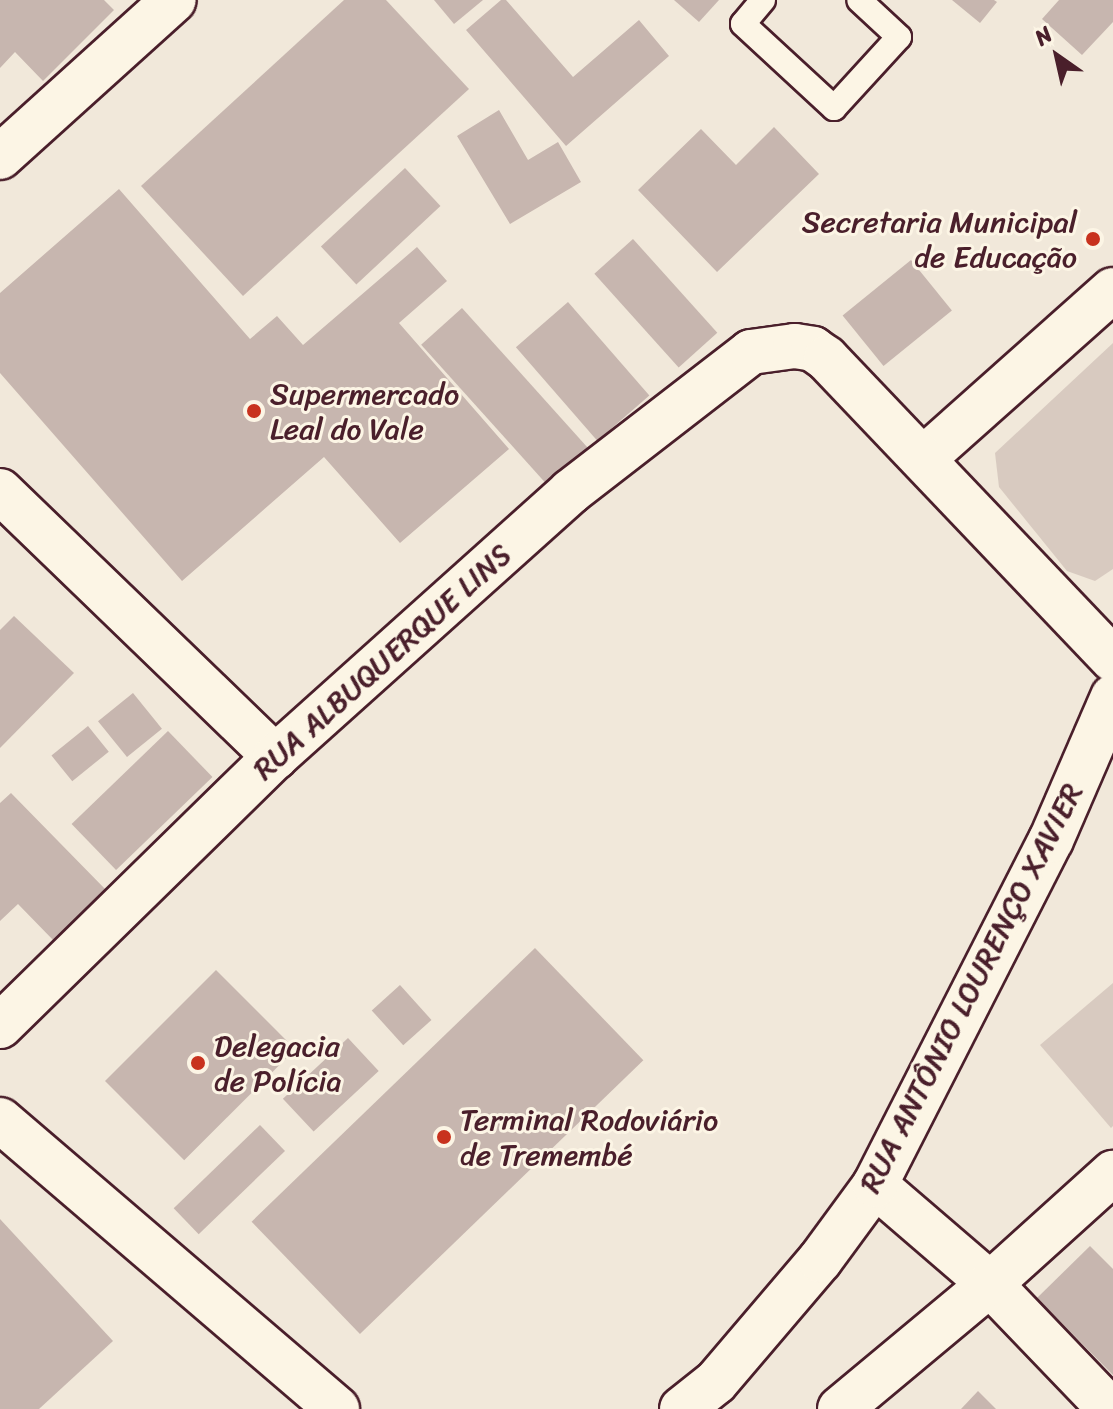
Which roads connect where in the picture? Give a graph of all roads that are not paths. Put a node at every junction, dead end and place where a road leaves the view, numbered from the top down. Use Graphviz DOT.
graph roads {
  1 [pos="174,0"];
  2 [pos="763,0"];
  3 [pos="859,0"];
  4 [pos="0,157"];
  5 [pos="1113,290"];
  6 [pos="923,459"];
  7 [pos="0,491"];
  8 [pos="1113,659"];
  9 [pos="1113,697"];
  10 [pos="275,757"];
  11 [pos="0,1026"];
  12 [pos="0,1120"];
  13 [pos="1113,1173"];
  14 [pos="875,1185"];
  15 [pos="990,1284"];
  16 [pos="337,1409"];
  17 [pos="682,1409"];
  18 [pos="840,1409"];
  19 [pos="1110,1409"];
  1 -- 4 [label="street"];
  2 -- 3 [label="lane"];
  5 -- 6 [label="street"];
  6 -- 8 [label="street"];
  6 -- 10 [label="street, RUA ALBUQUERQUE LINS"];
  7 -- 10 [label="street"];
  9 -- 14 [label="street, RUA ANTÔNIO LOURENÇO XAVIER"];
  10 -- 11 [label="street, RUA ALBUQUERQUE LINS"];
  12 -- 16 [label="street"];
  13 -- 15 [label="street"];
  14 -- 15 [label="street"];
  14 -- 17 [label="street, RUA ANTÔNIO LOURENÇO XAVIER"];
  15 -- 18 [label="street"];
  15 -- 19 [label="street"];
}
